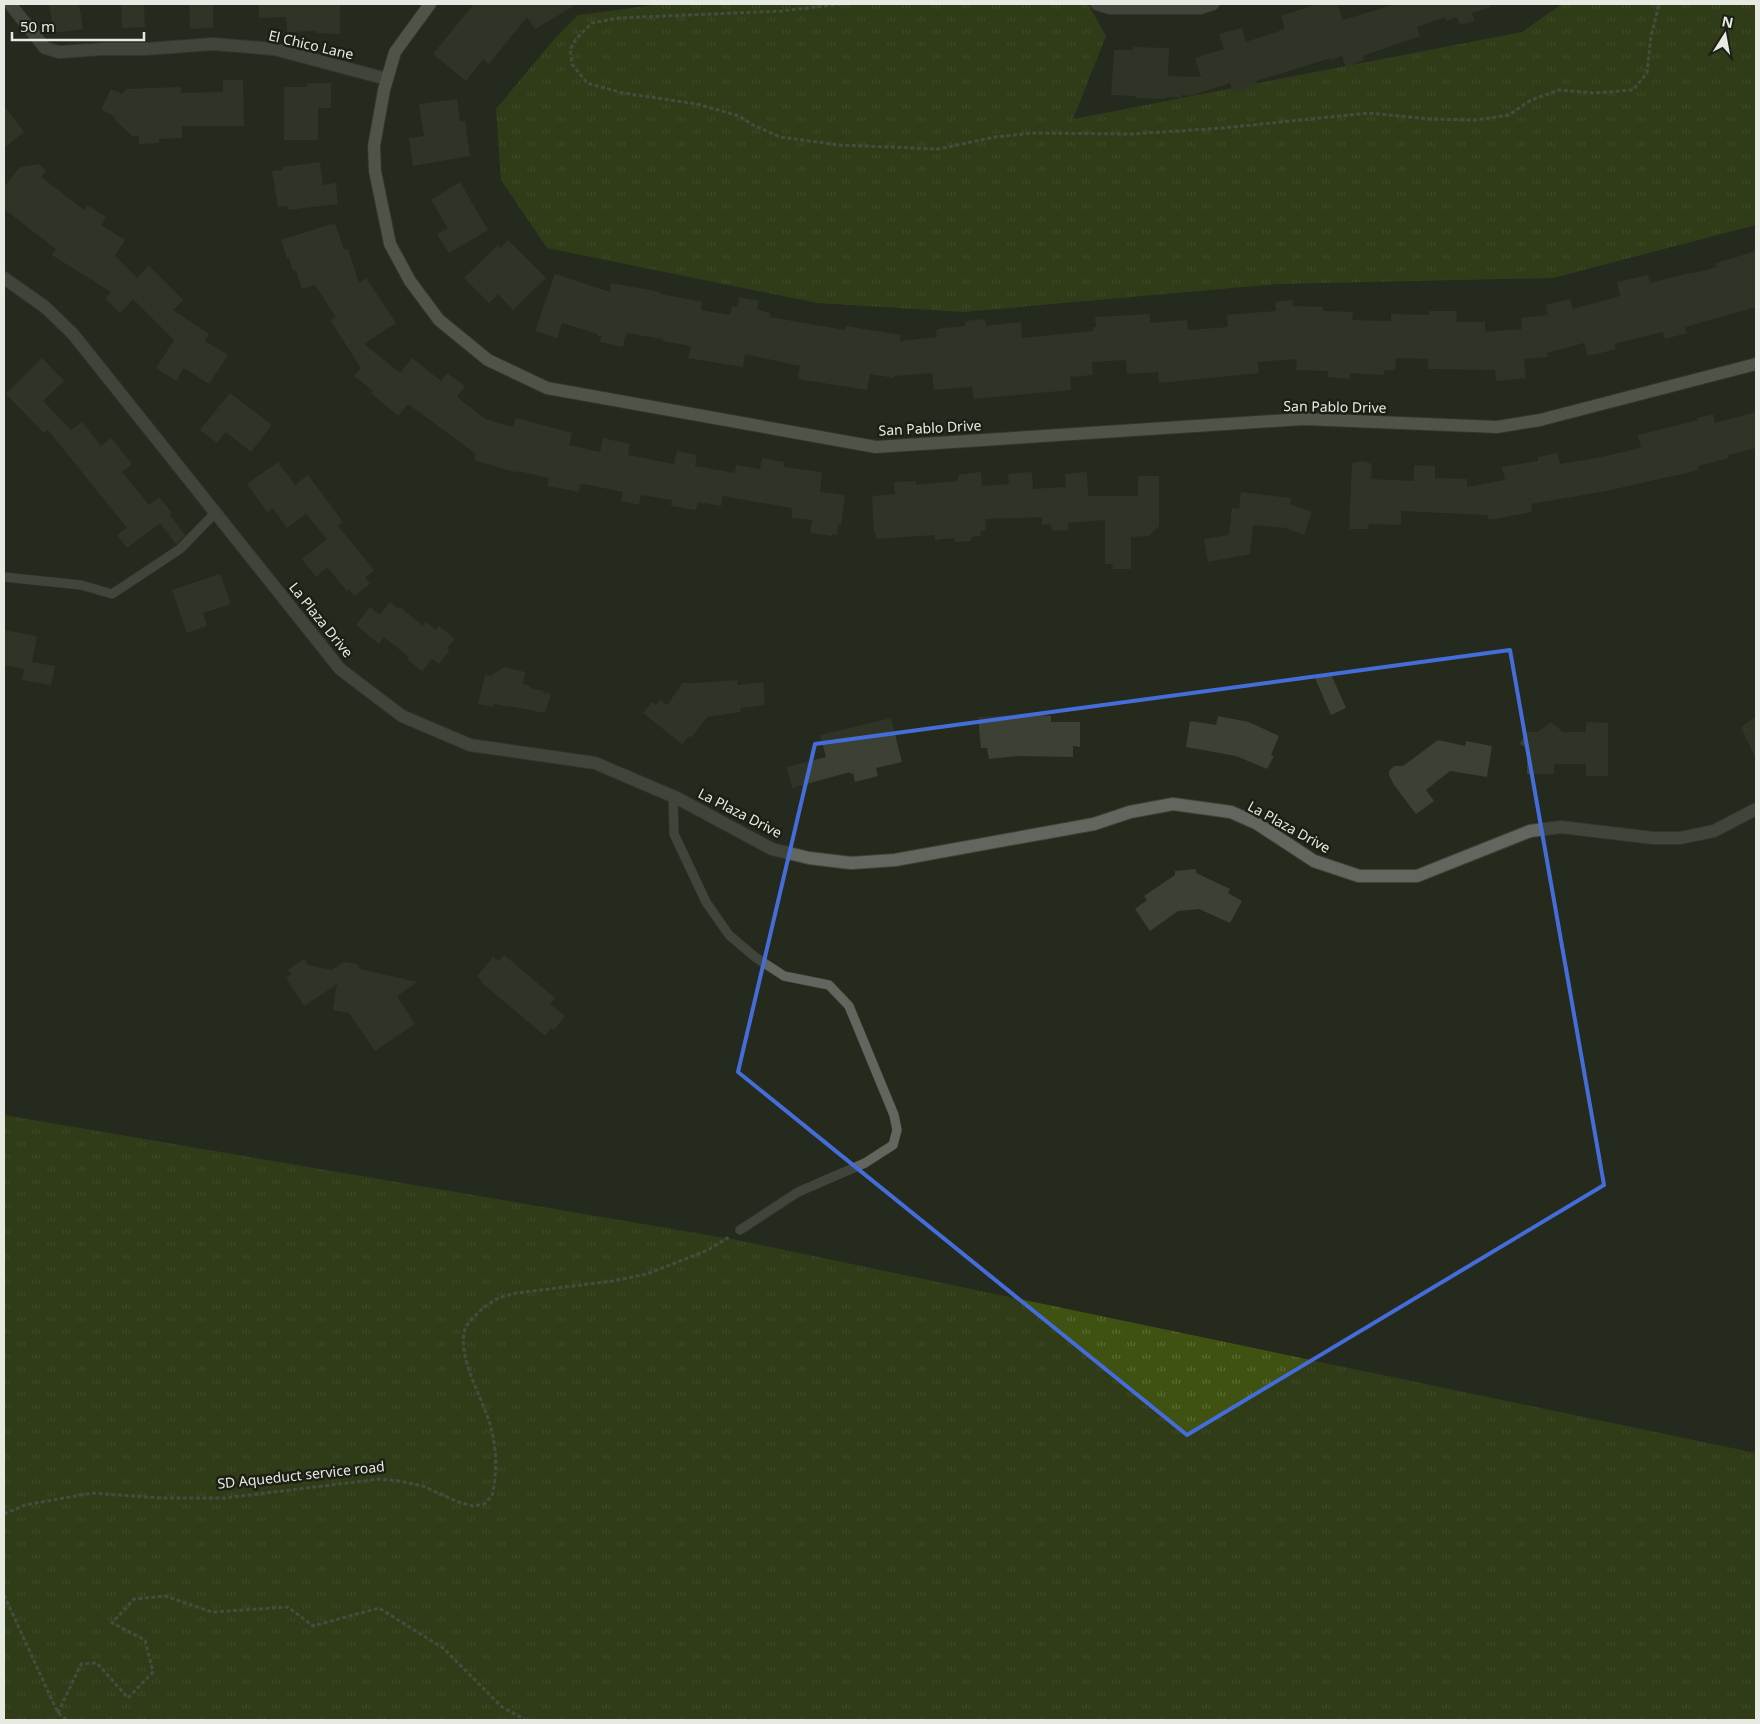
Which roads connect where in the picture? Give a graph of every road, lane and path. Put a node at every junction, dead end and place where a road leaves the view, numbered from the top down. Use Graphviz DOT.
graph roads {
  1 [pos="10,4"];
  2 [pos="430,4"];
  3 [pos="841,4"];
  4 [pos="1097,4"];
  5 [pos="1213,4"];
  6 [pos="1661,4"];
  7 [pos="387,79"];
  8 [pos="4,278"];
  9 [pos="1756,364"];
  10 [pos="215,513"];
  11 [pos="4,577"];
  12 [pos="673,796"];
  13 [pos="1756,809"];
  14 [pos="740,1230"];
  15 [pos="4,1514"];
  16 [pos="4,1595"];
  17 [pos="58,1713"];
  18 [pos="67,1720"];
  19 [pos="526,1720"];
  1 -- 7 [label="street, El Chico Lane"];
  2 -- 7 [label="street, San Pablo Drive"];
  3 -- 6 [label="path"];
  4 -- 5 [label="street"];
  7 -- 9 [label="street, San Pablo Drive"];
  8 -- 10 [label="street, La Plaza Drive"];
  10 -- 11 [label="lane"];
  10 -- 12 [label="street, La Plaza Drive"];
  12 -- 13 [label="street, La Plaza Drive"];
  12 -- 14 [label="lane"];
  14 -- 15 [label="path, SD Aqueduct service road"];
  16 -- 17 [label="path"];
  17 -- 18 [label="path"];
  17 -- 19 [label="path"];
}
